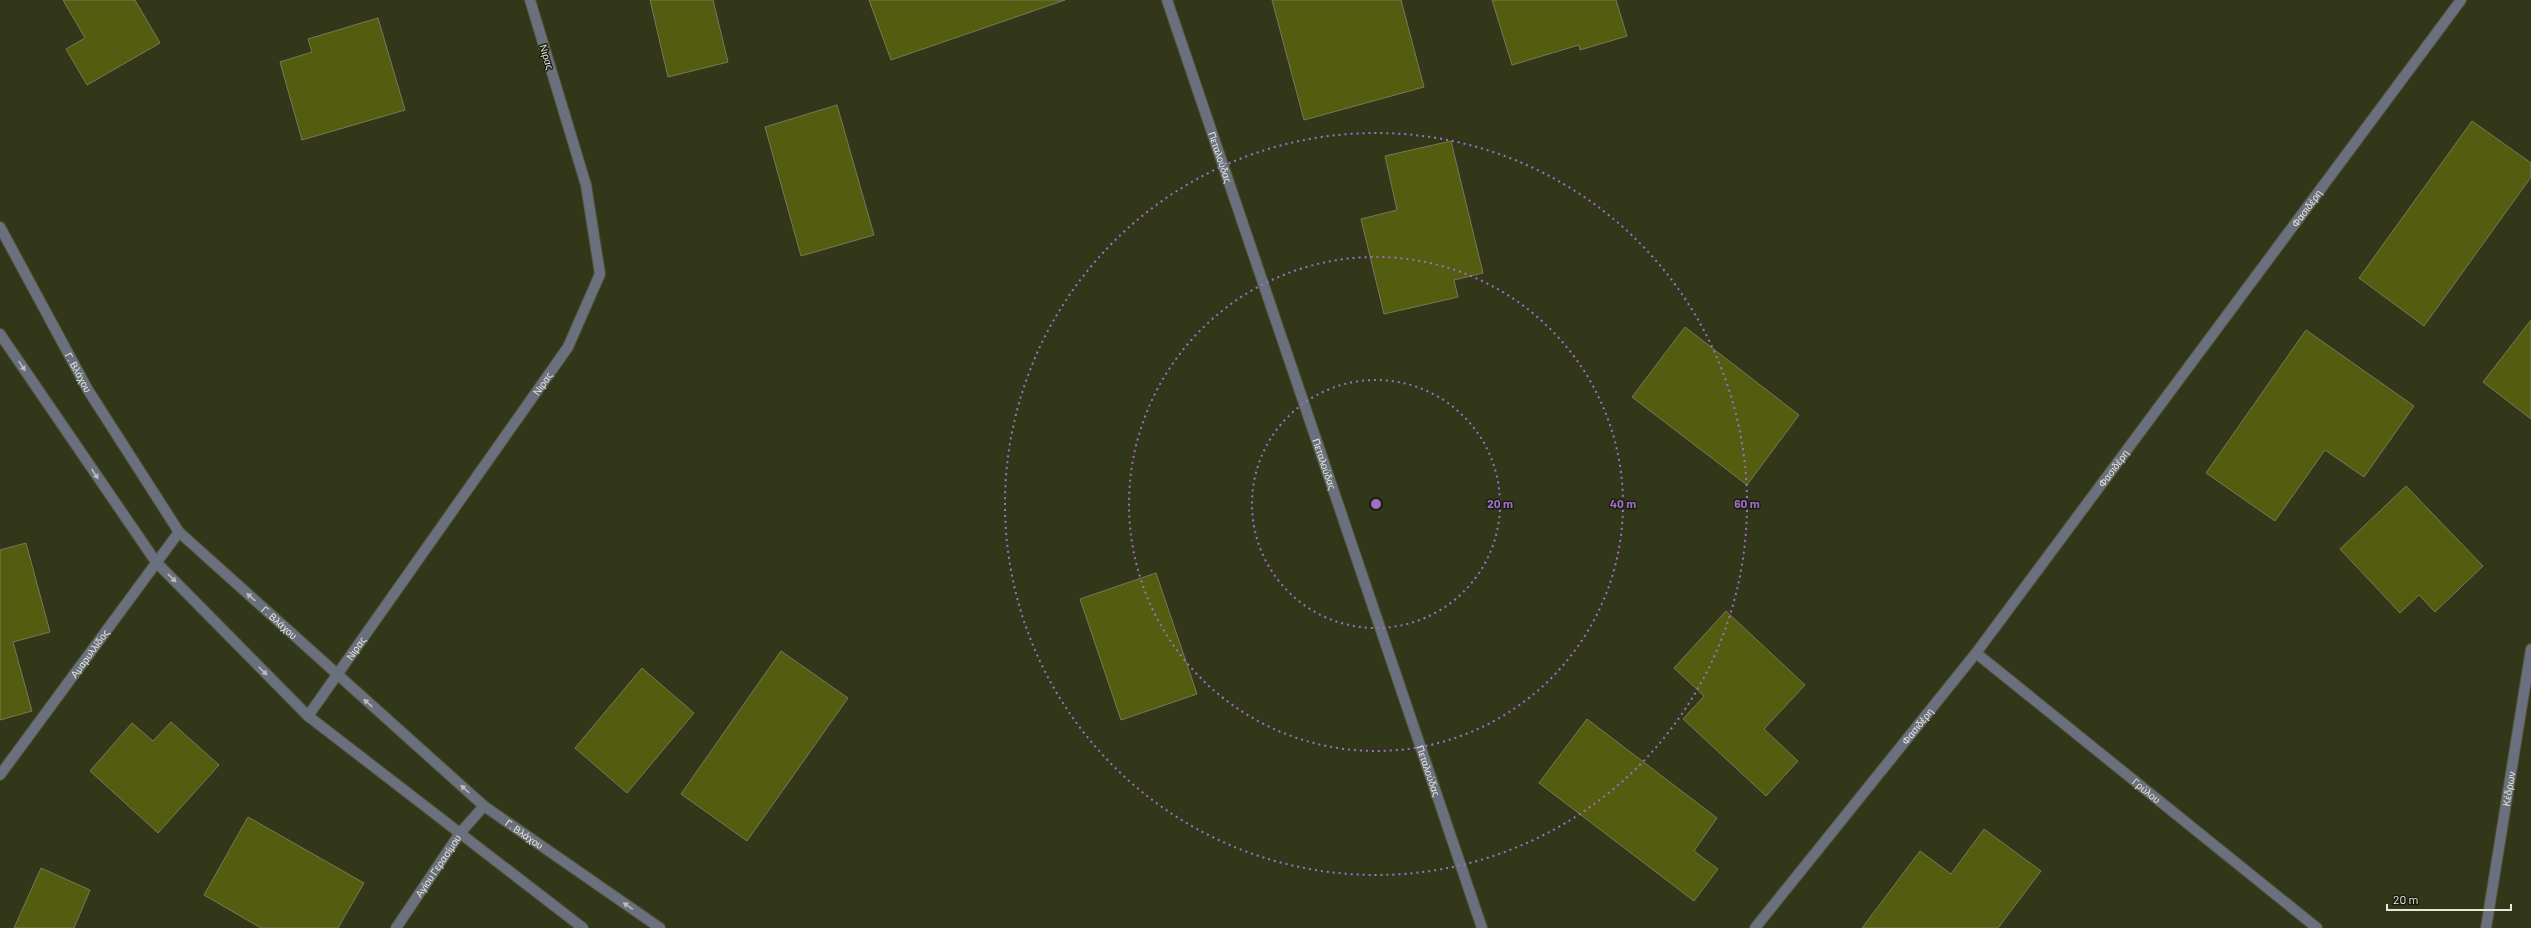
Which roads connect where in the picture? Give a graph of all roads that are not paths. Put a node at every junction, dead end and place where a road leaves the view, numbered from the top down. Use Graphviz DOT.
graph roads {
  1 [pos="530,0"];
  2 [pos="1167,0"];
  3 [pos="2461,0"];
  4 [pos="0,227"];
  5 [pos="0,334"];
  6 [pos="179,532"];
  7 [pos="156,562"];
  8 [pos="2531,649"];
  9 [pos="1976,653"];
  10 [pos="337,675"];
  11 [pos="308,716"];
  12 [pos="0,775"];
  13 [pos="484,806"];
  14 [pos="460,833"];
  15 [pos="396,928"];
  16 [pos="583,928"];
  17 [pos="660,928"];
  18 [pos="1482,928"];
  19 [pos="1755,928"];
  20 [pos="2317,928"];
  21 [pos="2486,928"];
  1 -- 10 [label="street, Νιρας"];
  2 -- 18 [label="street, Πεταλούδας"];
  3 -- 9 [label="street, Φασιδέρη"];
  4 -- 6 [label="street, Γ. Βλάχου"];
  5 -- 7 [label="street, one-way"];
  6 -- 7 [label="street, Αμαρυλλίδος"];
  10 -- 6 [label="street, Γ. Βλάχου, one-way"];
  7 -- 11 [label="street, one-way"];
  7 -- 12 [label="street, Αμαρυλλίδος"];
  8 -- 21 [label="street, Κέδρων"];
  9 -- 19 [label="street, Φασιδέρη"];
  9 -- 20 [label="street, Γρύλου"];
  10 -- 11 [label="street, Νιρας"];
  13 -- 10 [label="street, Γ. Βλάχου, one-way"];
  11 -- 14 [label="street"];
  13 -- 14 [label="street, Αγίου Γερασίμου"];
  17 -- 13 [label="street, Γ. Βλάχου, one-way"];
  14 -- 15 [label="street, Αγίου Γερασίμου"];
  14 -- 16 [label="street"];
}
